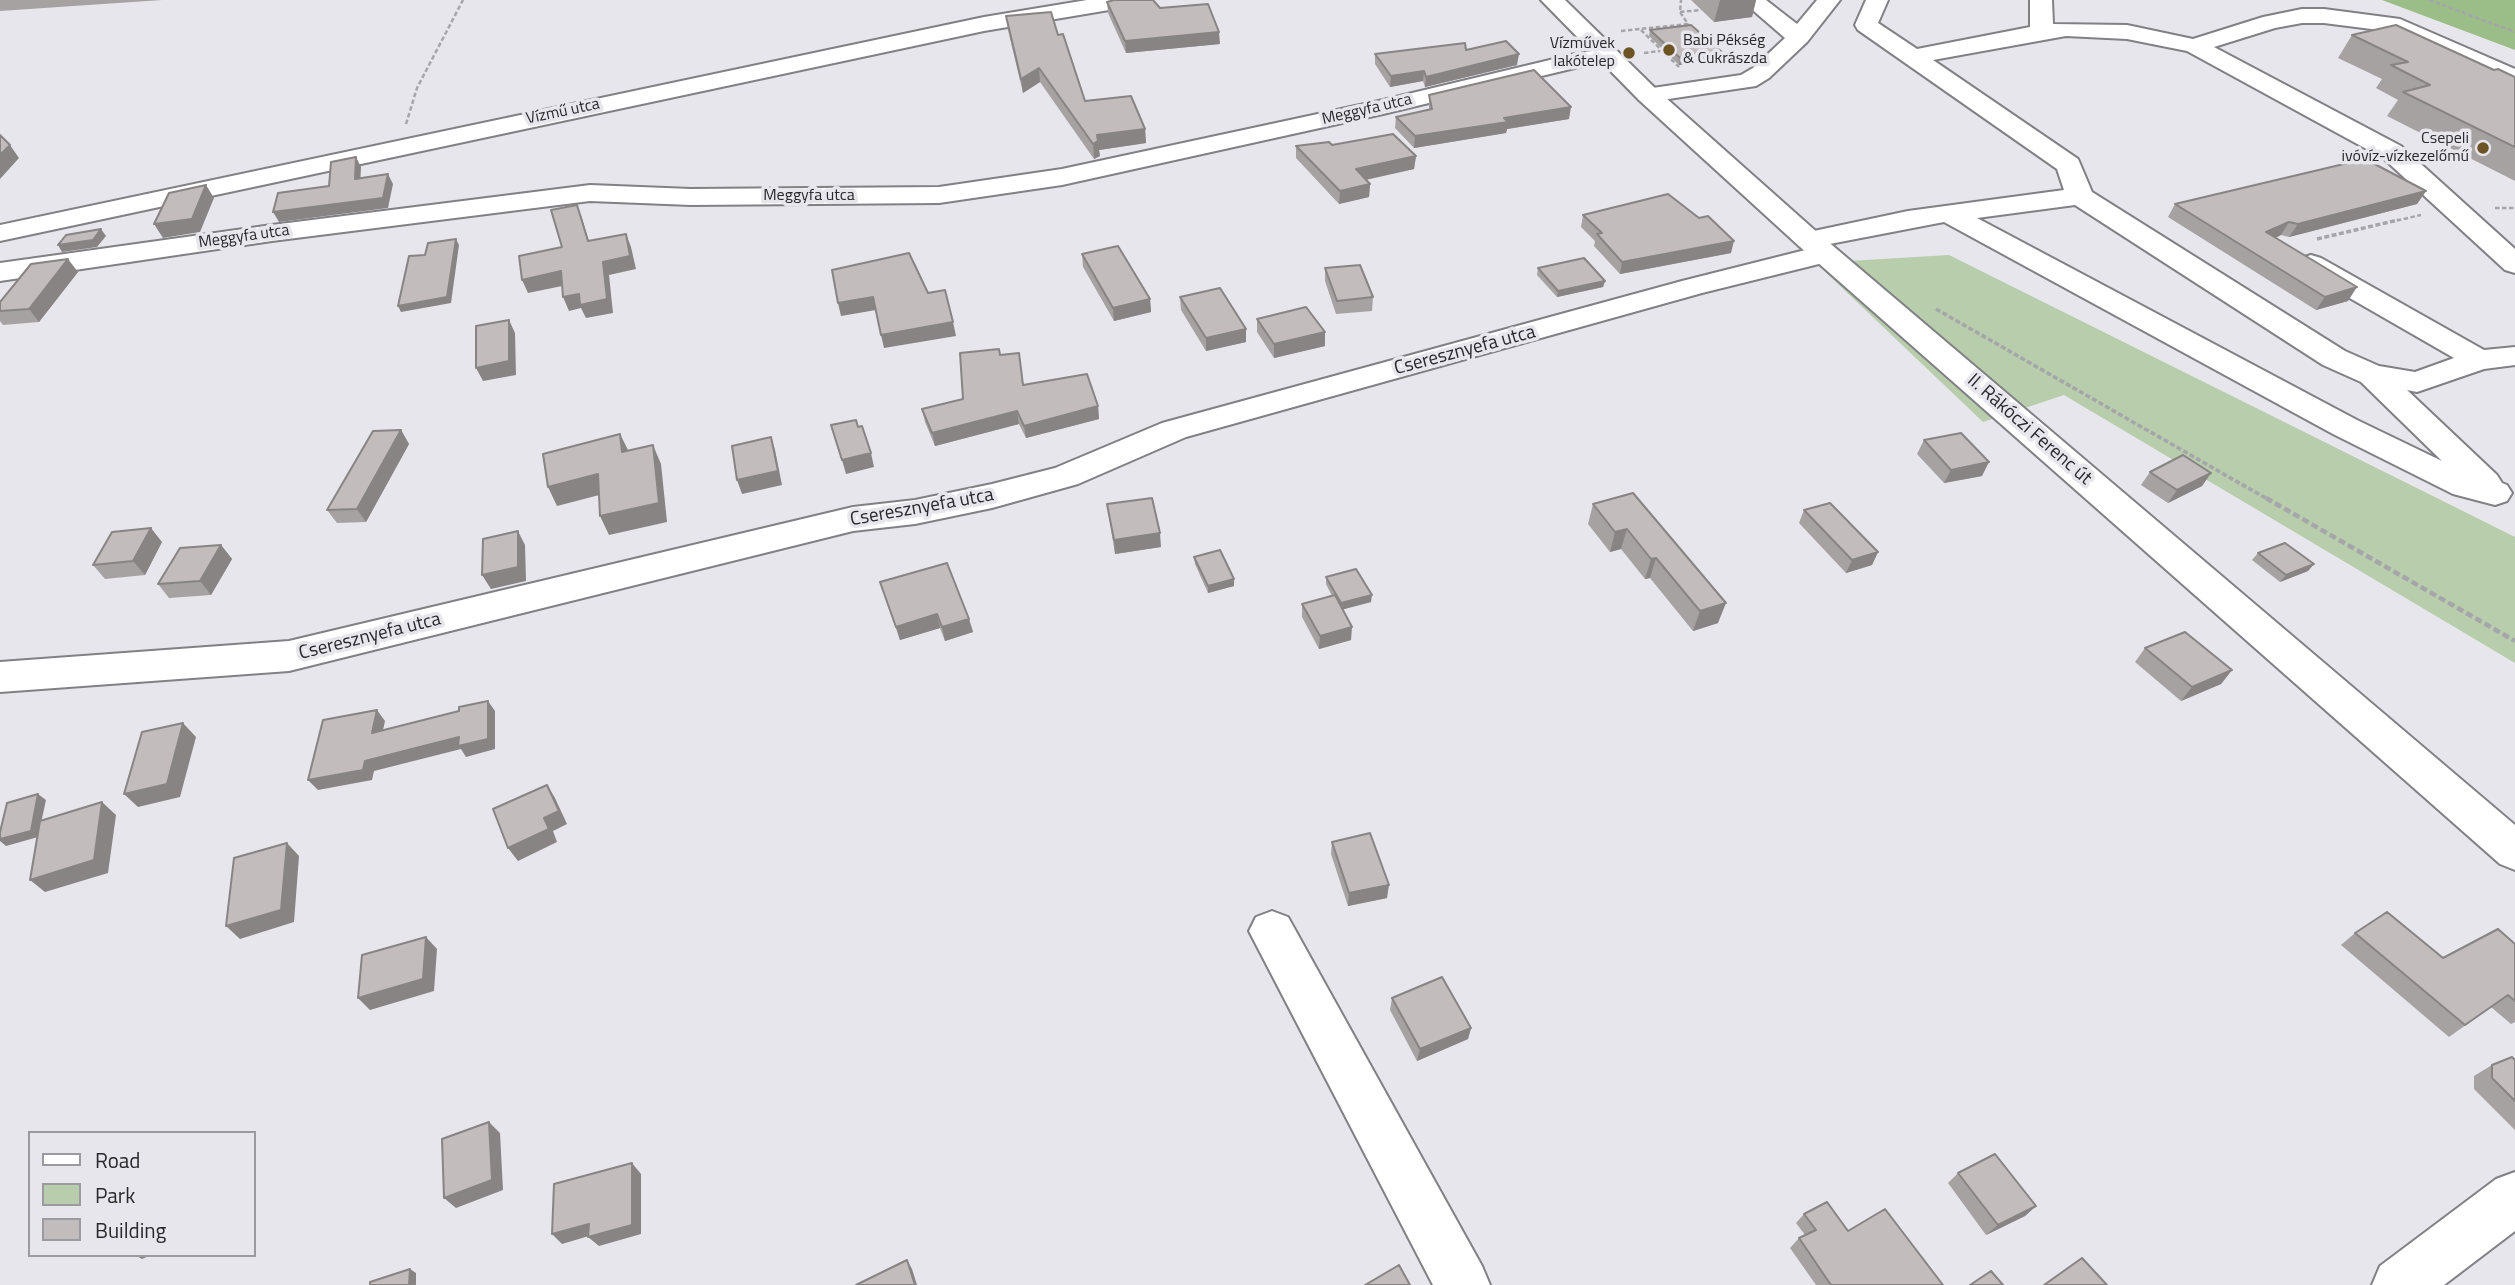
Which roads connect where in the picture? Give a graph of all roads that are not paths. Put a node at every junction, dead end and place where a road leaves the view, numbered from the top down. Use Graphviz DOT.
graph roads {
  1 [pos="1127,0"];
  2 [pos="1552,0"];
  3 [pos="1752,0"];
  4 [pos="1829,0"];
  5 [pos="1877,0"];
  6 [pos="2041,0"];
  7 [pos="2042,32"];
  8 [pos="1799,37"];
  9 [pos="2194,46"];
  10 [pos="1608,56"];
  11 [pos="1914,57"];
  12 [pos="2515,78"];
  13 [pos="1648,95"];
  14 [pos="2080,196"];
  15 [pos="1949,214"];
  16 [pos="0,233"];
  17 [pos="1817,247"];
  18 [pos="2282,247"];
  19 [pos="2515,264"];
  20 [pos="0,272"];
  21 [pos="2515,356"];
  22 [pos="2479,360"];
  23 [pos="2372,375"];
  24 [pos="2505,499"];
  25 [pos="0,677"];
  26 [pos="2515,851"];
  27 [pos="1272,931"];
  28 [pos="2515,1198"];
  29 [pos="1463,1285"];
  30 [pos="2399,1285"];
  1 -- 16 [label="street, Vízmű utca"];
  2 -- 10 [label="street, II. Rákóczi Ferenc út"];
  3 -- 8 [label="street"];
  4 -- 8 [label="street"];
  5 -- 11 [label="street"];
  6 -- 7 [label="street"];
  7 -- 9 [label="street"];
  7 -- 11 [label="street"];
  8 -- 13 [label="street"];
  9 -- 12 [label="street"];
  9 -- 19 [label="street"];
  10 -- 13 [label="street, II. Rákóczi Ferenc út"];
  10 -- 20 [label="street, Meggyfa utca"];
  11 -- 14 [label="street"];
  13 -- 17 [label="street, II. Rákóczi Ferenc út"];
  14 -- 15 [label="street, Cseresznyefa utca"];
  14 -- 23 [label="street"];
  15 -- 17 [label="street, Cseresznyefa utca"];
  15 -- 24 [label="street"];
  17 -- 25 [label="street, Cseresznyefa utca"];
  17 -- 26 [label="street, II. Rákóczi Ferenc út"];
  18 -- 22 [label="street"];
  21 -- 22 [label="street"];
  22 -- 23 [label="street"];
  23 -- 24 [label="street"];
  27 -- 29 [label="street"];
  28 -- 30 [label="street"];
}
